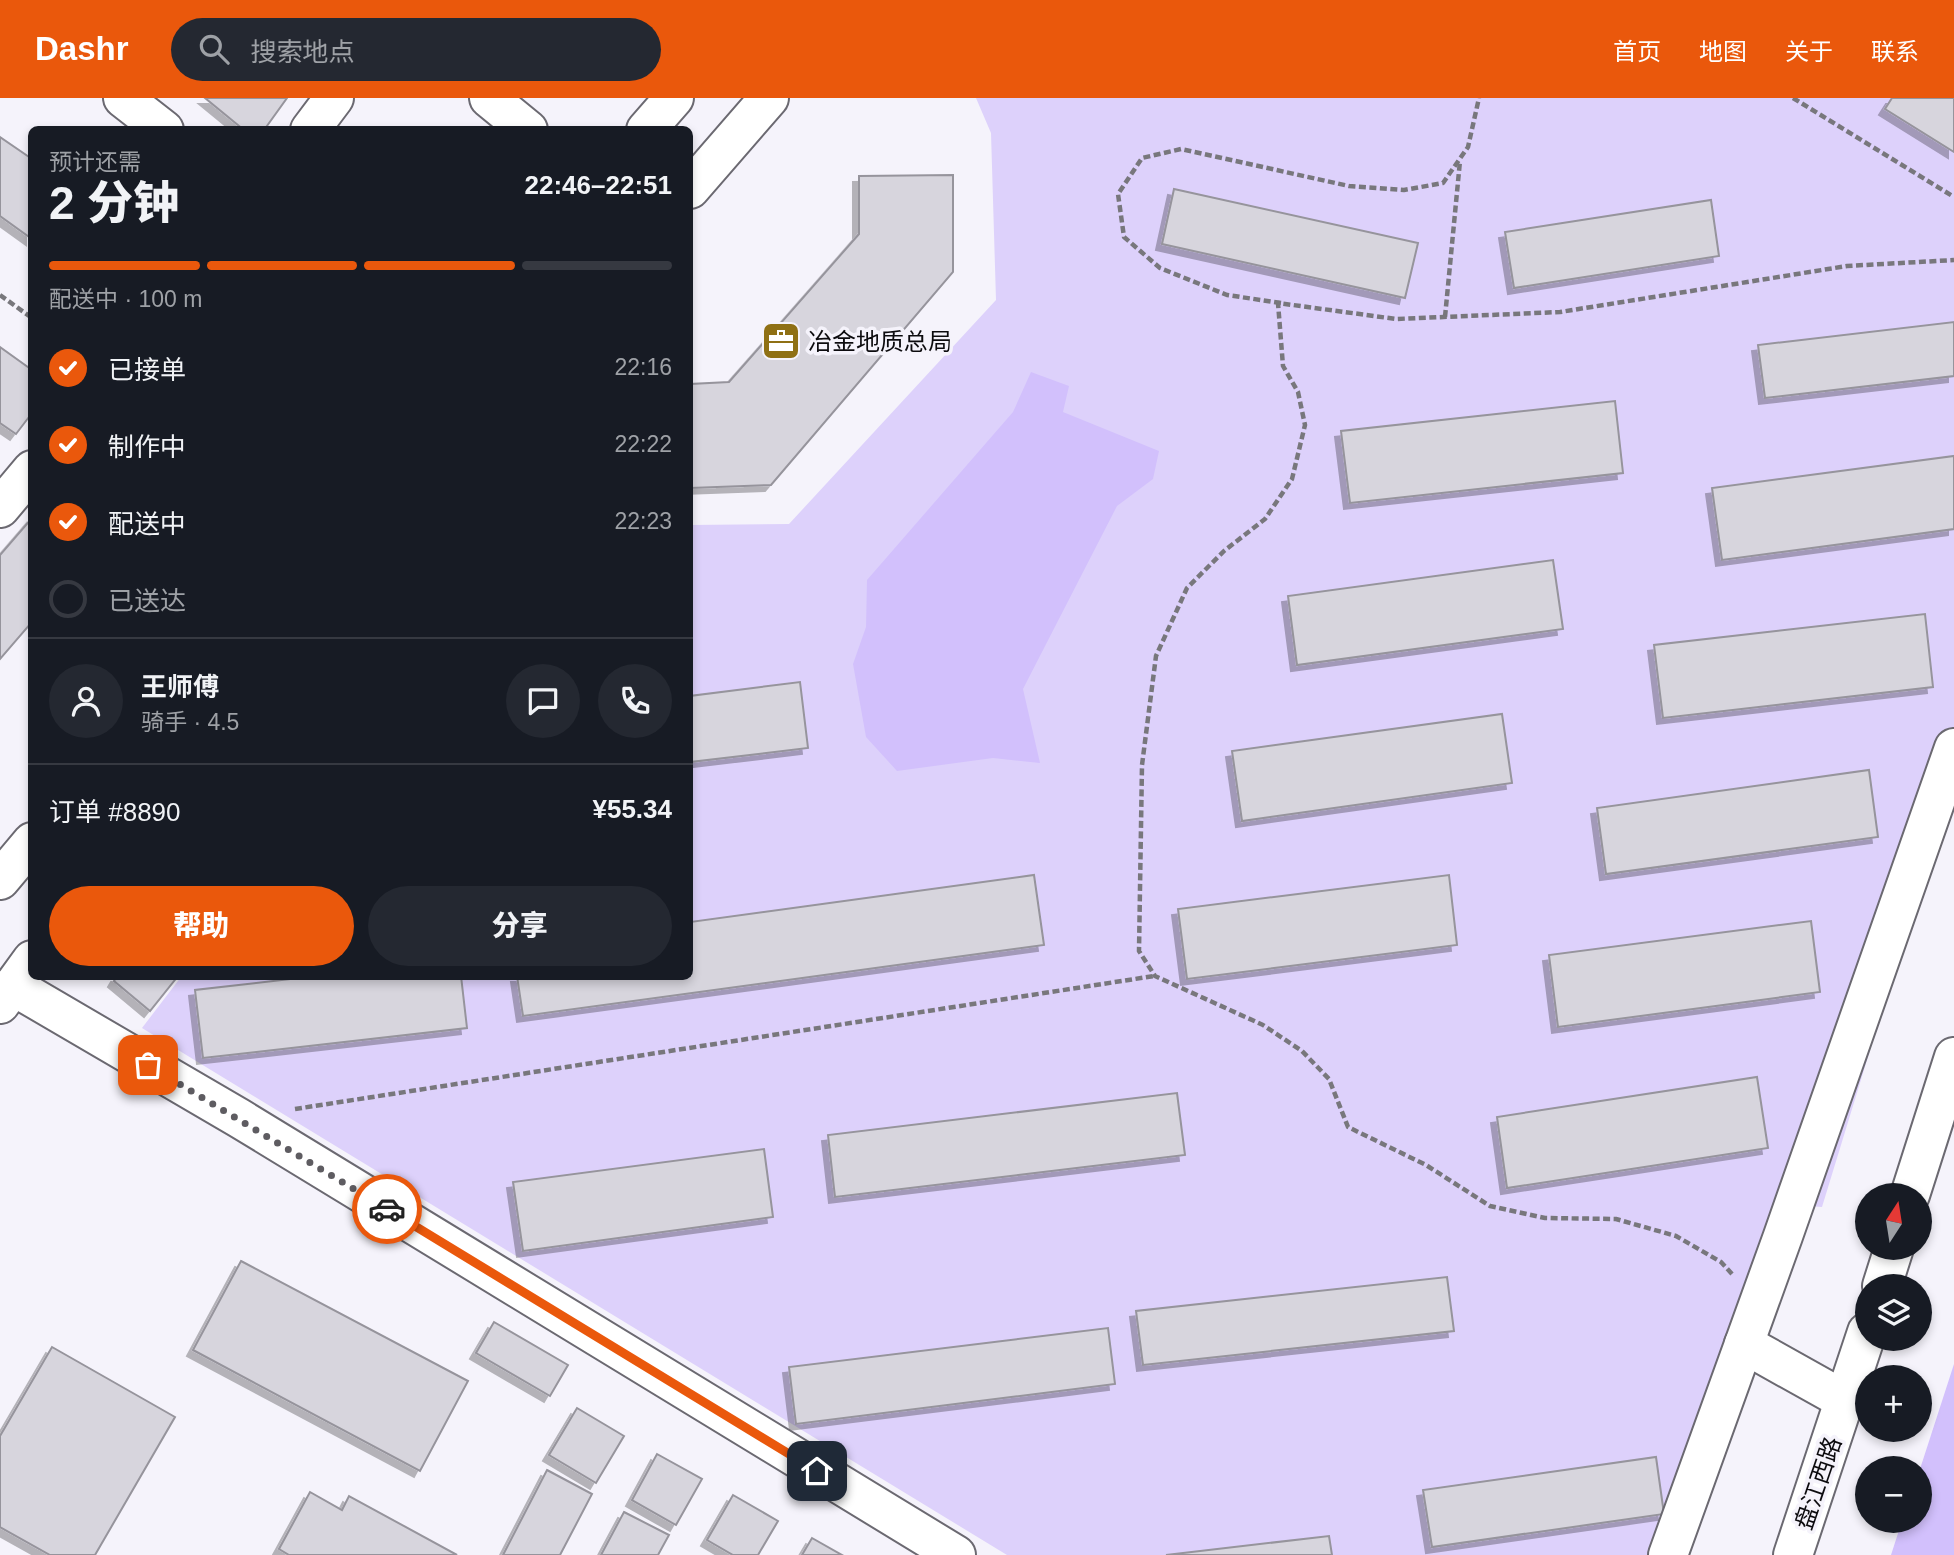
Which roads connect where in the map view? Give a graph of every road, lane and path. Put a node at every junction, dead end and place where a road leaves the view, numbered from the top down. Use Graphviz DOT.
graph roads {
  1 [pos="124,98"];
  2 [pos="334,98"];
  3 [pos="489,98"];
  4 [pos="674,98"];
  5 [pos="769,98"];
  6 [pos="1479,98"];
  7 [pos="1793,98"];
  8 [pos="159,126"];
  9 [pos="313,126"];
  10 [pos="523,126"];
  11 [pos="650,126"];
  12 [pos="1460,159"];
  13 [pos="693,186"];
  14 [pos="1954,197"];
  15 [pos="1954,260"];
  16 [pos="0,295"];
  17 [pos="1296,306"];
  18 [pos="28,315"];
  19 [pos="1445,317"];
  20 [pos="28,475"];
  21 [pos="0,508"];
  22 [pos="1954,748"];
  23 [pos="28,847"];
  24 [pos="0,880"];
  25 [pos="1154,976"];
  26 [pos="15,983"];
  27 [pos="1954,1056"];
  28 [pos="293,1110"];
  29 [pos="1914,1183"];
  30 [pos="1758,1303"];
  31 [pos="1744,1344"];
  32 [pos="1861,1351"];
  33 [pos="1846,1401"];
  34 [pos="957,1555"];
  35 [pos="1668,1555"];
  36 [pos="1793,1555"];
  1 -- 8 [label="street"];
  2 -- 9 [label="street"];
  3 -- 10 [label="street"];
  4 -- 11 [label="street"];
  5 -- 13 [label="street"];
  6 -- 12 [label="path"];
  7 -- 14 [label="path"];
  12 -- 17 [label="path"];
  12 -- 19 [label="path"];
  15 -- 19 [label="path"];
  16 -- 18 [label="path"];
  17 -- 19 [label="path"];
  17 -- 25 [label="path"];
  20 -- 21 [label="street"];
  22 -- 30 [label="street"];
  23 -- 24 [label="street"];
  25 -- 28 [label="path"];
  25 -- 30 [label="path"];
  26 -- 34 [label="street"];
  27 -- 29 [label="street"];
  30 -- 31 [label="street"];
  31 -- 33 [label="street"];
  31 -- 35 [label="street"];
  32 -- 33 [label="street, 盘江西路"];
  33 -- 36 [label="street, 盘江西路"];
}
